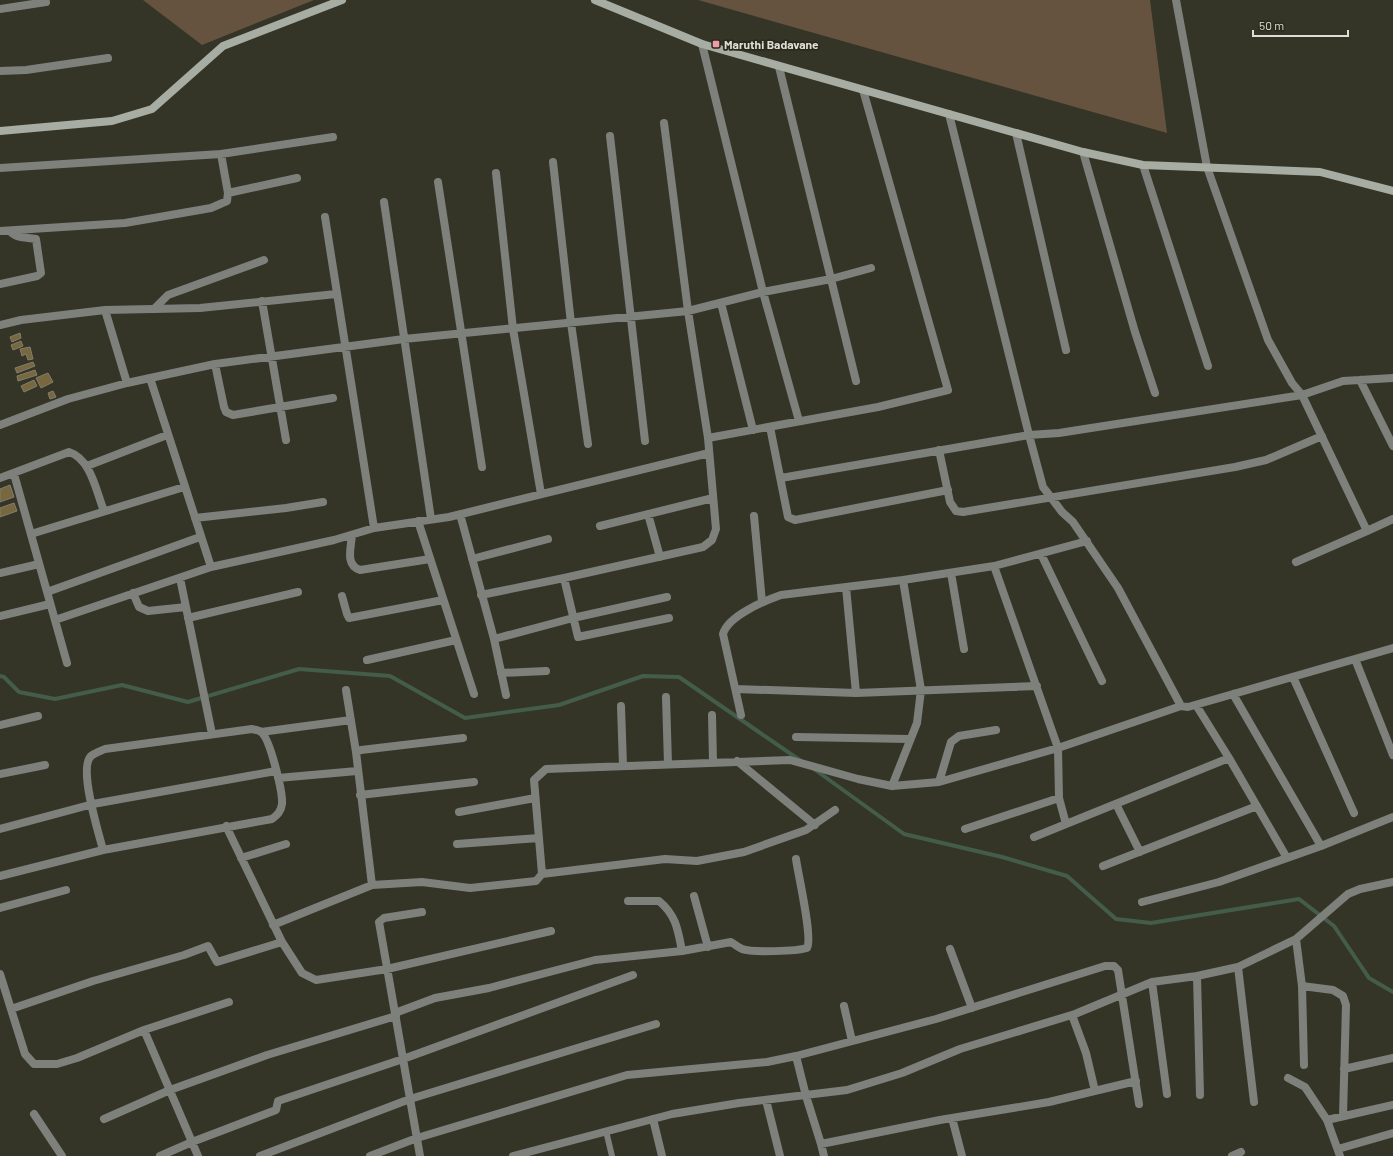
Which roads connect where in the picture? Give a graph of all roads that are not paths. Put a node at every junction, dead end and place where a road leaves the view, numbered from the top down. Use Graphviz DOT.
graph roads {
  1 [pos="342,0"];
  2 [pos="595,0"];
  3 [pos="1176,0"];
  4 [pos="46,2"];
  5 [pos="0,9"];
  6 [pos="702,44"];
  7 [pos="108,58"];
  8 [pos="779,67"];
  9 [pos="0,71"];
  10 [pos="863,90"];
  11 [pos="949,114"];
  12 [pos="664,123"];
  13 [pos="0,131"];
  14 [pos="1016,133"];
  15 [pos="610,136"];
  16 [pos="333,137"];
  17 [pos="1083,152"];
  18 [pos="221,154"];
  19 [pos="553,162"];
  20 [pos="1144,165"];
  21 [pos="1207,167"];
  22 [pos="0,168"];
  23 [pos="496,173"];
  24 [pos="297,178"];
  25 [pos="438,182"];
  26 [pos="1393,191"];
  27 [pos="228,193"];
  28 [pos="384,202"];
  29 [pos="325,217"];
  30 [pos="10,230"];
  31 [pos="0,231"];
  32 [pos="264,260"];
  33 [pos="871,268"];
  34 [pos="832,279"];
  35 [pos="0,284"];
  36 [pos="763,292"];
  37 [pos="336,294"];
  38 [pos="262,300"];
  39 [pos="721,303"];
  40 [pos="154,309"];
  41 [pos="105,310"];
  42 [pos="688,312"];
  43 [pos="630,317"];
  44 [pos="571,323"];
  45 [pos="0,325"];
  46 [pos="513,329"];
  47 [pos="460,334"];
  48 [pos="404,340"];
  49 [pos="345,348"];
  50 [pos="1066,350"];
  51 [pos="270,357"];
  52 [pos="214,364"];
  53 [pos="1208,366"];
  54 [pos="150,378"];
  55 [pos="1393,378"];
  56 [pos="856,380"];
  57 [pos="1360,380"];
  58 [pos="127,383"];
  59 [pos="1155,393"];
  60 [pos="1302,395"];
  61 [pos="333,398"];
  62 [pos="279,407"];
  63 [pos="798,421"];
  64 [pos="0,425"];
  65 [pos="770,426"];
  66 [pos="753,430"];
  67 [pos="167,435"];
  68 [pos="1029,435"];
  69 [pos="1322,436"];
  70 [pos="708,438"];
  71 [pos="286,440"];
  72 [pos="645,441"];
  73 [pos="588,444"];
  74 [pos="1393,446"];
  75 [pos="939,450"];
  76 [pos="709,453"];
  77 [pos="87,466"];
  78 [pos="482,467"];
  79 [pos="14,474"];
  80 [pos="0,478"];
  81 [pos="781,478"];
  82 [pos="184,487"];
  83 [pos="948,490"];
  84 [pos="541,494"];
  85 [pos="1049,496"];
  86 [pos="713,498"];
  87 [pos="323,502"];
  88 [pos="104,511"];
  89 [pos="460,514"];
  90 [pos="648,514"];
  91 [pos="754,516"];
  92 [pos="195,518"];
  93 [pos="431,519"];
  94 [pos="1393,519"];
  95 [pos="418,521"];
  96 [pos="600,526"];
  97 [pos="374,528"];
  98 [pos="1367,531"];
  99 [pos="31,534"];
  100 [pos="352,535"];
  101 [pos="200,537"];
  102 [pos="548,539"];
  103 [pos="1087,541"];
  104 [pos="1041,554"];
  105 [pos="660,557"];
  106 [pos="430,559"];
  107 [pos="472,559"];
  108 [pos="1296,562"];
  109 [pos="39,564"];
  110 [pos="994,566"];
  111 [pos="211,567"];
  112 [pos="0,573"];
  113 [pos="951,574"];
  114 [pos="180,578"];
  115 [pos="564,578"];
  116 [pos="904,580"];
  117 [pos="846,587"];
  118 [pos="47,592"];
  119 [pos="298,592"];
  120 [pos="133,593"];
  121 [pos="481,595"];
  122 [pos="342,596"];
  123 [pos="667,597"];
  124 [pos="443,600"];
  125 [pos="762,602"];
  126 [pos="50,604"];
  127 [pos="186,607"];
  128 [pos="0,616"];
  129 [pos="188,618"];
  130 [pos="573,618"];
  131 [pos="669,618"];
  132 [pos="55,620"];
  133 [pos="494,639"];
  134 [pos="456,640"];
  135 [pos="1393,648"];
  136 [pos="964,649"];
  137 [pos="1355,659"];
  138 [pos="367,660"];
  139 [pos="67,662"];
  140 [pos="546,671"];
  141 [pos="501,673"];
  142 [pos="1293,677"];
  143 [pos="1102,681"];
  144 [pos="1037,686"];
  145 [pos="736,688"];
  146 [pos="346,690"];
  147 [pos="921,690"];
  148 [pos="856,693"];
  149 [pos="474,694"];
  150 [pos="1233,694"];
  151 [pos="506,695"];
  152 [pos="666,696"];
  153 [pos="1196,705"];
  154 [pos="621,706"];
  155 [pos="1181,706"];
  156 [pos="712,714"];
  157 [pos="741,715"];
  158 [pos="38,716"];
  159 [pos="351,720"];
  160 [pos="0,725"];
  161 [pos="996,730"];
  162 [pos="261,732"];
  163 [pos="212,734"];
  164 [pos="796,737"];
  165 [pos="463,738"];
  166 [pos="909,739"];
  167 [pos="1058,748"];
  168 [pos="356,752"];
  169 [pos="1393,755"];
  170 [pos="1229,758"];
  171 [pos="737,761"];
  172 [pos="713,762"];
  173 [pos="668,764"];
  174 [pos="45,765"];
  175 [pos="623,766"];
  176 [pos="357,771"];
  177 [pos="0,774"];
  178 [pos="277,774"];
  179 [pos="474,782"];
  180 [pos="939,782"];
  181 [pos="892,786"];
  182 [pos="360,795"];
  183 [pos="535,798"];
  184 [pos="1059,798"];
  185 [pos="93,804"];
  186 [pos="1116,804"];
  187 [pos="1257,806"];
  188 [pos="835,810"];
  189 [pos="459,812"];
  190 [pos="1354,813"];
  191 [pos="1393,817"];
  192 [pos="1066,824"];
  193 [pos="815,825"];
  194 [pos="226,826"];
  195 [pos="0,829"];
  196 [pos="965,829"];
  197 [pos="1034,837"];
  198 [pos="539,838"];
  199 [pos="286,844"];
  200 [pos="457,844"];
  201 [pos="1322,846"];
  202 [pos="103,850"];
  203 [pos="1140,852"];
  204 [pos="241,858"];
  205 [pos="1287,858"];
  206 [pos="796,859"];
  207 [pos="1103,866"];
  208 [pos="542,874"];
  209 [pos="0,876"];
  210 [pos="1393,882"];
  211 [pos="372,885"];
  212 [pos="66,890"];
  213 [pos="694,896"];
  214 [pos="628,901"];
  215 [pos="1142,902"];
  216 [pos="0,908"];
  217 [pos="422,912"];
  218 [pos="273,925"];
  219 [pos="551,931"];
  220 [pos="1296,938"];
  221 [pos="282,942"];
  222 [pos="708,947"];
  223 [pos="950,949"];
  224 [pos="682,951"];
  225 [pos="1238,967"];
  226 [pos="387,969"];
  227 [pos="0,974"];
  228 [pos="633,975"];
  229 [pos="1197,976"];
  230 [pos="1152,982"];
  231 [pos="1302,986"];
  232 [pos="1123,996"];
  233 [pos="229,1002"];
  234 [pos="844,1006"];
  235 [pos="972,1008"];
  236 [pos="10,1009"];
  237 [pos="395,1015"];
  238 [pos="1072,1015"];
  239 [pos="656,1024"];
  240 [pos="144,1030"];
  241 [pos="852,1041"];
  242 [pos="796,1056"];
  243 [pos="1393,1058"];
  244 [pos="403,1059"];
  245 [pos="1304,1065"];
  246 [pos="1344,1069"];
  247 [pos="1288,1078"];
  248 [pos="1136,1081"];
  249 [pos="170,1090"];
  250 [pos="1096,1091"];
  251 [pos="1167,1094"];
  252 [pos="1200,1095"];
  253 [pos="806,1096"];
  254 [pos="410,1099"];
  255 [pos="766,1100"];
  256 [pos="1254,1102"];
  257 [pos="1139,1104"];
  258 [pos="1393,1105"];
  259 [pos="34,1114"];
  260 [pos="1343,1116"];
  261 [pos="952,1118"];
  262 [pos="104,1119"];
  263 [pos="653,1119"];
  264 [pos="1327,1120"];
  265 [pos="606,1131"];
  266 [pos="1393,1134"];
  267 [pos="417,1138"];
  268 [pos="192,1142"];
  269 [pos="821,1144"];
  270 [pos="1241,1152"];
  271 [pos="1339,1153"];
  272 [pos="62,1156"];
  273 [pos="160,1156"];
  274 [pos="198,1156"];
  275 [pos="260,1156"];
  276 [pos="370,1156"];
  277 [pos="420,1156"];
  278 [pos="513,1156"];
  279 [pos="612,1156"];
  280 [pos="662,1156"];
  281 [pos="780,1156"];
  282 [pos="824,1156"];
  283 [pos="962,1156"];
  284 [pos="1232,1156"];
  1 -- 13 [label="street"];
  2 -- 6 [label="street"];
  3 -- 21 [label="street"];
  4 -- 5 [label="street"];
  6 -- 8 [label="street"];
  6 -- 36 [label="street"];
  7 -- 9 [label="street"];
  8 -- 10 [label="street"];
  8 -- 34 [label="street"];
  10 -- 11 [label="street"];
  10 -- 63 [label="street"];
  11 -- 14 [label="street"];
  11 -- 68 [label="street"];
  12 -- 42 [label="street"];
  14 -- 17 [label="street"];
  14 -- 50 [label="street"];
  15 -- 43 [label="street"];
  16 -- 18 [label="street"];
  17 -- 20 [label="street"];
  17 -- 59 [label="street"];
  18 -- 22 [label="street"];
  18 -- 27 [label="street"];
  19 -- 44 [label="street"];
  20 -- 21 [label="street"];
  20 -- 53 [label="street"];
  21 -- 26 [label="street"];
  21 -- 60 [label="street"];
  23 -- 46 [label="street"];
  24 -- 27 [label="street"];
  25 -- 47 [label="street"];
  27 -- 30 [label="street"];
  28 -- 48 [label="street"];
  29 -- 37 [label="street"];
  30 -- 31 [label="street"];
  30 -- 35 [label="street"];
  32 -- 40 [label="street"];
  33 -- 34 [label="street"];
  34 -- 36 [label="street"];
  34 -- 56 [label="street"];
  36 -- 39 [label="street"];
  36 -- 63 [label="street"];
  37 -- 38 [label="street"];
  37 -- 49 [label="street"];
  38 -- 40 [label="street"];
  38 -- 51 [label="street"];
  39 -- 42 [label="street"];
  39 -- 66 [label="street"];
  40 -- 41 [label="street"];
  41 -- 45 [label="street"];
  41 -- 58 [label="street"];
  42 -- 43 [label="street"];
  42 -- 70 [label="street"];
  43 -- 44 [label="street"];
  43 -- 72 [label="street"];
  44 -- 46 [label="street"];
  44 -- 73 [label="street"];
  46 -- 47 [label="street"];
  46 -- 84 [label="street"];
  47 -- 48 [label="street"];
  47 -- 78 [label="street"];
  48 -- 49 [label="street"];
  48 -- 93 [label="street"];
  49 -- 51 [label="street"];
  49 -- 97 [label="street"];
  51 -- 52 [label="street"];
  51 -- 62 [label="street"];
  52 -- 54 [label="street"];
  52 -- 62 [label="street"];
  54 -- 58 [label="street"];
  54 -- 67 [label="street"];
  55 -- 57 [label="street"];
  57 -- 60 [label="street"];
  57 -- 74 [label="street"];
  58 -- 64 [label="street"];
  60 -- 68 [label="street"];
  60 -- 69 [label="street"];
  61 -- 62 [label="street"];
  62 -- 71 [label="street"];
  63 -- 65 [label="street"];
  65 -- 66 [label="street"];
  65 -- 81 [label="street"];
  66 -- 70 [label="street"];
  67 -- 77 [label="street"];
  67 -- 82 [label="street"];
  68 -- 75 [label="street"];
  68 -- 85 [label="street"];
  69 -- 85 [label="street"];
  69 -- 98 [label="street"];
  70 -- 76 [label="street"];
  75 -- 81 [label="street"];
  75 -- 83 [label="street"];
  76 -- 84 [label="street"];
  76 -- 86 [label="street"];
  77 -- 79 [label="street"];
  77 -- 88 [label="street"];
  79 -- 80 [label="street"];
  79 -- 99 [label="street"];
  81 -- 83 [label="street"];
  82 -- 88 [label="street"];
  82 -- 92 [label="street"];
  83 -- 85 [label="street"];
  84 -- 89 [label="street"];
  85 -- 103 [label="street"];
  86 -- 90 [label="street"];
  86 -- 105 [label="street"];
  87 -- 92 [label="street"];
  88 -- 99 [label="street"];
  89 -- 93 [label="street"];
  89 -- 107 [label="street"];
  90 -- 96 [label="street"];
  90 -- 105 [label="street"];
  91 -- 125 [label="street"];
  92 -- 101 [label="street"];
  93 -- 95 [label="street"];
  94 -- 98 [label="street"];
  95 -- 97 [label="street"];
  95 -- 106 [label="street"];
  97 -- 100 [label="street"];
  98 -- 108 [label="street"];
  99 -- 109 [label="street"];
  100 -- 106 [label="street"];
  100 -- 111 [label="street"];
  101 -- 111 [label="street"];
  101 -- 118 [label="street"];
  102 -- 107 [label="street"];
  103 -- 104 [label="street"];
  103 -- 155 [label="street"];
  104 -- 110 [label="street"];
  104 -- 143 [label="street"];
  105 -- 115 [label="street"];
  106 -- 124 [label="street"];
  107 -- 121 [label="street"];
  109 -- 112 [label="street"];
  109 -- 118 [label="street"];
  110 -- 113 [label="street"];
  110 -- 144 [label="street"];
  111 -- 114 [label="street"];
  113 -- 116 [label="street"];
  113 -- 136 [label="street"];
  114 -- 120 [label="street"];
  114 -- 127 [label="street"];
  115 -- 121 [label="street"];
  115 -- 130 [label="street"];
  116 -- 117 [label="street"];
  116 -- 147 [label="street"];
  117 -- 125 [label="street"];
  117 -- 148 [label="street"];
  118 -- 126 [label="street"];
  119 -- 129 [label="street"];
  120 -- 127 [label="street"];
  120 -- 132 [label="street"];
  121 -- 133 [label="street"];
  122 -- 124 [label="street"];
  123 -- 130 [label="street"];
  124 -- 134 [label="street"];
  125 -- 145 [label="street"];
  126 -- 128 [label="street"];
  126 -- 132 [label="street"];
  127 -- 129 [label="street"];
  129 -- 163 [label="street"];
  130 -- 131 [label="street"];
  130 -- 133 [label="street"];
  132 -- 139 [label="street"];
  133 -- 141 [label="street"];
  134 -- 138 [label="street"];
  134 -- 149 [label="street"];
  135 -- 137 [label="street"];
  137 -- 142 [label="street"];
  137 -- 169 [label="street"];
  140 -- 141 [label="street"];
  141 -- 151 [label="street"];
  142 -- 150 [label="street"];
  142 -- 190 [label="street"];
  144 -- 147 [label="street"];
  144 -- 167 [label="street"];
  145 -- 148 [label="street"];
  145 -- 157 [label="street"];
  146 -- 159 [label="street"];
  147 -- 148 [label="street"];
  147 -- 166 [label="street"];
  150 -- 153 [label="street"];
  150 -- 201 [label="street"];
  152 -- 173 [label="street"];
  153 -- 155 [label="street"];
  153 -- 170 [label="street"];
  154 -- 175 [label="street"];
  155 -- 167 [label="street"];
  156 -- 172 [label="street"];
  158 -- 160 [label="street"];
  159 -- 162 [label="street"];
  159 -- 168 [label="street"];
  161 -- 180 [label="street"];
  162 -- 163 [label="street"];
  162 -- 178 [label="street"];
  163 -- 185 [label="street"];
  164 -- 166 [label="street"];
  165 -- 168 [label="street"];
  166 -- 181 [label="street"];
  167 -- 180 [label="street"];
  167 -- 184 [label="street"];
  168 -- 176 [label="street"];
  170 -- 186 [label="street"];
  170 -- 187 [label="street"];
  171 -- 172 [label="street"];
  171 -- 181 [label="street"];
  171 -- 193 [label="street"];
  172 -- 173 [label="street"];
  173 -- 175 [label="street"];
  174 -- 177 [label="street"];
  175 -- 183 [label="street"];
  176 -- 178 [label="street"];
  176 -- 182 [label="street"];
  178 -- 185 [label="street"];
  178 -- 194 [label="street"];
  179 -- 182 [label="street"];
  180 -- 181 [label="street"];
  182 -- 211 [label="street"];
  183 -- 189 [label="street"];
  183 -- 198 [label="street"];
  184 -- 192 [label="street"];
  184 -- 196 [label="street"];
  185 -- 195 [label="street"];
  185 -- 202 [label="street"];
  186 -- 192 [label="street"];
  186 -- 203 [label="street"];
  187 -- 203 [label="street"];
  187 -- 205 [label="street"];
  188 -- 193 [label="street"];
  191 -- 201 [label="street"];
  192 -- 197 [label="street"];
  193 -- 208 [label="street"];
  194 -- 202 [label="street"];
  194 -- 204 [label="street"];
  198 -- 200 [label="street"];
  198 -- 208 [label="street"];
  199 -- 204 [label="street"];
  201 -- 205 [label="street"];
  202 -- 209 [label="street"];
  203 -- 207 [label="street"];
  204 -- 218 [label="street"];
  205 -- 215 [label="street"];
  206 -- 222 [label="street"];
  208 -- 211 [label="street"];
  210 -- 220 [label="street"];
  211 -- 218 [label="street"];
  212 -- 216 [label="street"];
  213 -- 222 [label="street"];
  214 -- 224 [label="street"];
  217 -- 226 [label="street"];
  218 -- 221 [label="street"];
  219 -- 226 [label="street"];
  220 -- 225 [label="street"];
  220 -- 231 [label="street"];
  221 -- 226 [label="street"];
  221 -- 236 [label="street"];
  222 -- 224 [label="street"];
  223 -- 235 [label="street"];
  224 -- 237 [label="street"];
  225 -- 229 [label="street"];
  225 -- 256 [label="street"];
  226 -- 237 [label="street"];
  227 -- 236 [label="street"];
  228 -- 244 [label="street"];
  229 -- 230 [label="street"];
  229 -- 252 [label="street"];
  230 -- 232 [label="street"];
  230 -- 251 [label="street"];
  231 -- 245 [label="street"];
  231 -- 246 [label="street"];
  232 -- 235 [label="street"];
  232 -- 238 [label="street"];
  232 -- 248 [label="street"];
  233 -- 240 [label="street"];
  234 -- 241 [label="street"];
  235 -- 241 [label="street"];
  236 -- 240 [label="street"];
  237 -- 244 [label="street"];
  237 -- 249 [label="street"];
  238 -- 250 [label="street"];
  238 -- 253 [label="street"];
  239 -- 254 [label="street"];
  240 -- 249 [label="street"];
  241 -- 242 [label="street"];
  242 -- 253 [label="street"];
  242 -- 267 [label="street"];
  243 -- 246 [label="street"];
  244 -- 254 [label="street"];
  244 -- 268 [label="street"];
  246 -- 260 [label="street"];
  247 -- 264 [label="street"];
  248 -- 250 [label="street"];
  248 -- 257 [label="street"];
  249 -- 262 [label="street"];
  249 -- 268 [label="street"];
  250 -- 261 [label="street"];
  253 -- 255 [label="street"];
  253 -- 269 [label="street"];
  254 -- 267 [label="street"];
  254 -- 275 [label="street"];
  255 -- 263 [label="street"];
  255 -- 281 [label="street"];
  258 -- 260 [label="street"];
  259 -- 272 [label="street"];
  260 -- 264 [label="street"];
  261 -- 269 [label="street"];
  261 -- 283 [label="street"];
  263 -- 265 [label="street"];
  263 -- 280 [label="street"];
  264 -- 271 [label="street"];
  265 -- 278 [label="street"];
  265 -- 279 [label="lane"];
  266 -- 271 [label="street"];
  267 -- 276 [label="street"];
  267 -- 277 [label="street"];
  268 -- 273 [label="street"];
  268 -- 274 [label="street"];
  269 -- 282 [label="street"];
  270 -- 284 [label="street"];
}
